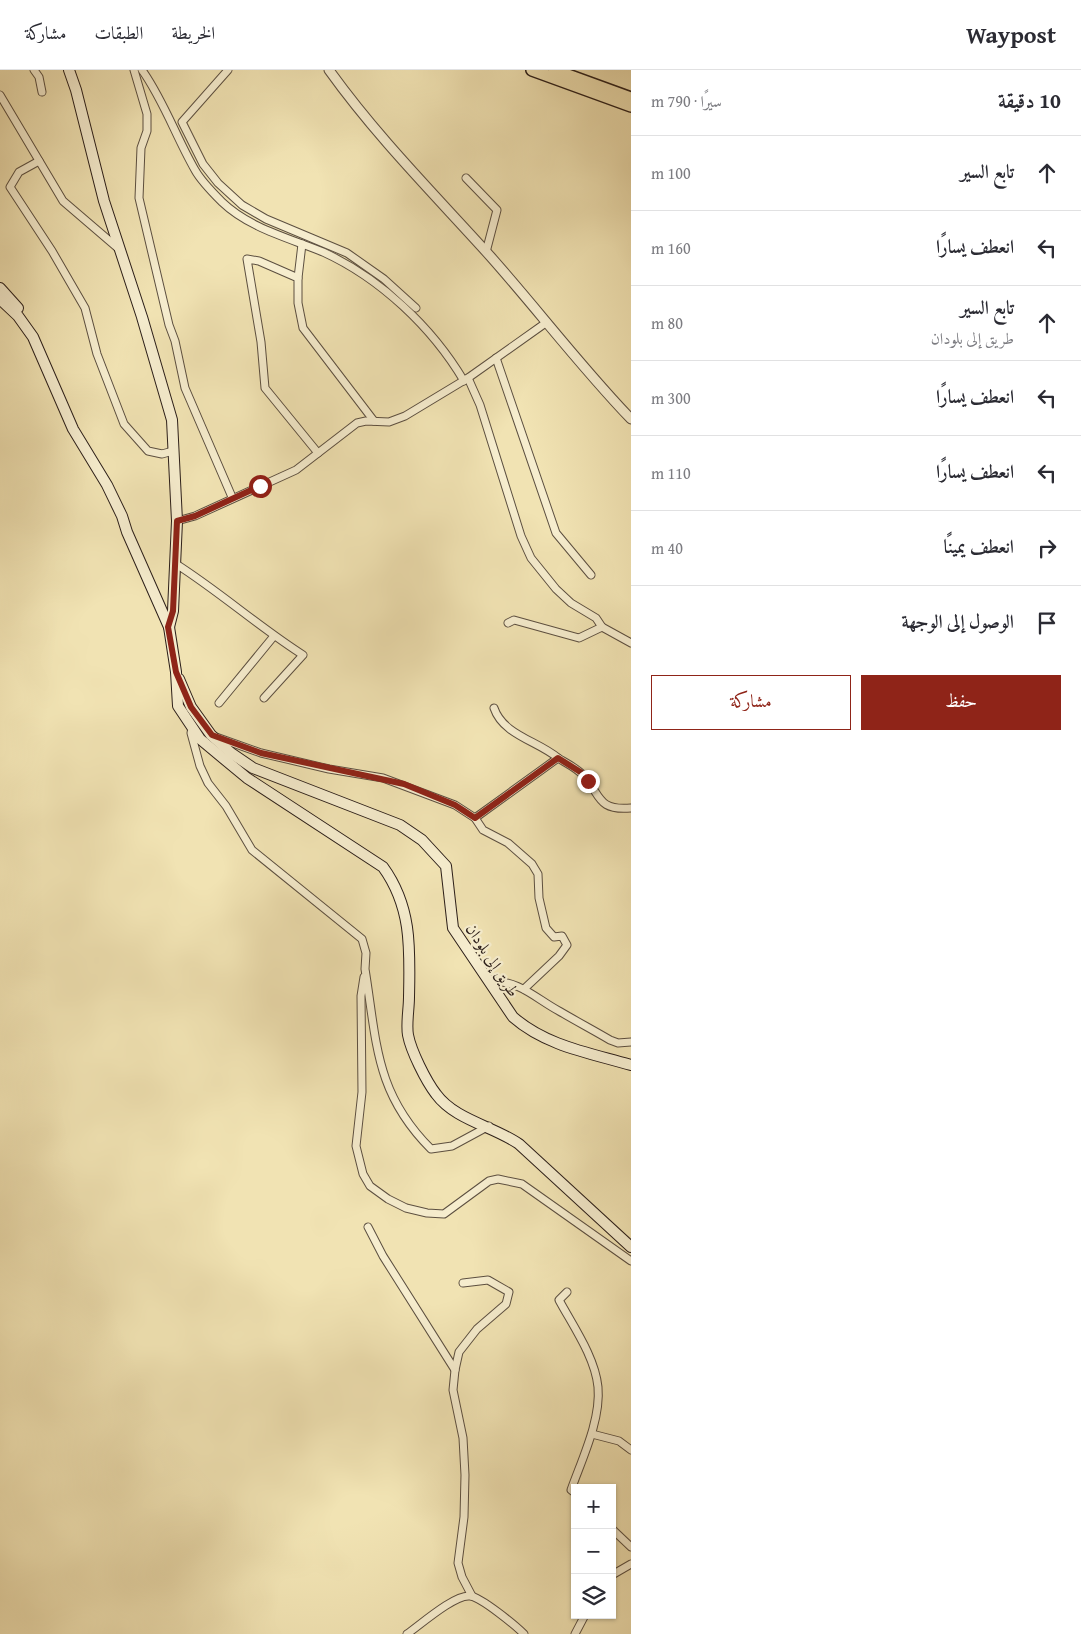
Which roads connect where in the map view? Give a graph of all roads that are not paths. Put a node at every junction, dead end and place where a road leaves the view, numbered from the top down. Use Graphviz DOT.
graph roads {
  1 [pos="34,70"];
  2 [pos="69,70"];
  3 [pos="134,70"];
  4 [pos="142,70"];
  5 [pos="228,70"];
  6 [pos="329,70"];
  7 [pos="532,70"];
  8 [pos="554,70"];
  9 [pos="42,92"];
  10 [pos="0,95"];
  11 [pos="631,98"];
  12 [pos="631,106"];
  13 [pos="40,161"];
  14 [pos="466,178"];
  15 [pos="302,244"];
  16 [pos="119,249"];
  17 [pos="486,252"];
  18 [pos="298,278"];
  19 [pos="0,288"];
  20 [pos="0,299"];
  21 [pos="416,308"];
  22 [pos="547,322"];
  23 [pos="496,358"];
  24 [pos="466,379"];
  25 [pos="60,399"];
  26 [pos="631,419"];
  27 [pos="374,421"];
  28 [pos="173,451"];
  29 [pos="318,452"];
  30 [pos="232,497"];
  31 [pos="177,521"];
  32 [pos="176,564"];
  33 [pos="591,575"];
  34 [pos="508,623"];
  35 [pos="168,627"];
  36 [pos="602,627"];
  37 [pos="274,636"];
  38 [pos="631,643"];
  39 [pos="176,672"];
  40 [pos="264,698"];
  41 [pos="218,703"];
  42 [pos="494,708"];
  43 [pos="192,726"];
  44 [pos="212,735"];
  45 [pos="558,758"];
  46 [pos="631,808"];
  47 [pos="475,818"];
  48 [pos="365,969"];
  49 [pos="489,981"];
  50 [pos="524,988"];
  51 [pos="631,1042"];
  52 [pos="631,1065"];
  53 [pos="489,1126"];
  54 [pos="368,1227"];
  55 [pos="631,1247"];
  56 [pos="631,1261"];
  57 [pos="462,1283"];
  58 [pos="567,1292"];
  59 [pos="455,1370"];
  60 [pos="592,1434"];
  61 [pos="631,1450"];
  62 [pos="573,1484"];
  63 [pos="616,1533"];
  64 [pos="631,1547"];
  65 [pos="631,1564"];
  66 [pos="614,1574"];
  67 [pos="472,1596"];
  68 [pos="582,1619"];
  69 [pos="407,1634"];
  70 [pos="524,1634"];
  71 [pos="575,1634"];
  1 -- 9 [label="street"];
  2 -- 16 [label="main road"];
  3 -- 30 [label="street"];
  4 -- 15 [label="street"];
  5 -- 21 [label="street"];
  6 -- 17 [label="street"];
  7 -- 12 [label="main road"];
  8 -- 11 [label="main road"];
  10 -- 13 [label="street"];
  13 -- 16 [label="street"];
  13 -- 28 [label="street"];
  14 -- 17 [label="street"];
  15 -- 18 [label="street"];
  15 -- 24 [label="street"];
  16 -- 28 [label="main road"];
  17 -- 22 [label="street"];
  18 -- 27 [label="street"];
  18 -- 29 [label="street"];
  19 -- 25 [label="main road"];
  20 -- 25 [label="main road"];
  22 -- 23 [label="street"];
  22 -- 26 [label="street"];
  23 -- 24 [label="street"];
  23 -- 33 [label="street"];
  24 -- 27 [label="street"];
  24 -- 36 [label="street"];
  25 -- 35 [label="main road"];
  27 -- 29 [label="street"];
  28 -- 31 [label="main road"];
  29 -- 30 [label="street"];
  30 -- 31 [label="street"];
  31 -- 32 [label="main road"];
  32 -- 35 [label="main road"];
  32 -- 37 [label="street"];
  34 -- 36 [label="street"];
  35 -- 39 [label="main road"];
  36 -- 38 [label="street"];
  37 -- 40 [label="street"];
  37 -- 41 [label="street"];
  39 -- 43 [label="main road"];
  39 -- 44 [label="main road, طريق إلى بلودان"];
  42 -- 45 [label="street"];
  43 -- 48 [label="street"];
  43 -- 53 [label="main road"];
  44 -- 47 [label="street"];
  44 -- 49 [label="main road, طريق إلى بلودان"];
  45 -- 46 [label="street"];
  45 -- 47 [label="street"];
  47 -- 50 [label="street"];
  48 -- 53 [label="street"];
  48 -- 56 [label="street"];
  49 -- 50 [label="street"];
  49 -- 52 [label="main road, طريق إلى بلودان"];
  50 -- 51 [label="street"];
  53 -- 55 [label="main road"];
  54 -- 59 [label="street"];
  57 -- 59 [label="street"];
  58 -- 60 [label="street"];
  59 -- 67 [label="street"];
  60 -- 61 [label="street"];
  60 -- 62 [label="street"];
  63 -- 64 [label="street"];
  65 -- 66 [label="street"];
  67 -- 69 [label="street"];
  67 -- 70 [label="street"];
  68 -- 71 [label="street"];
}
